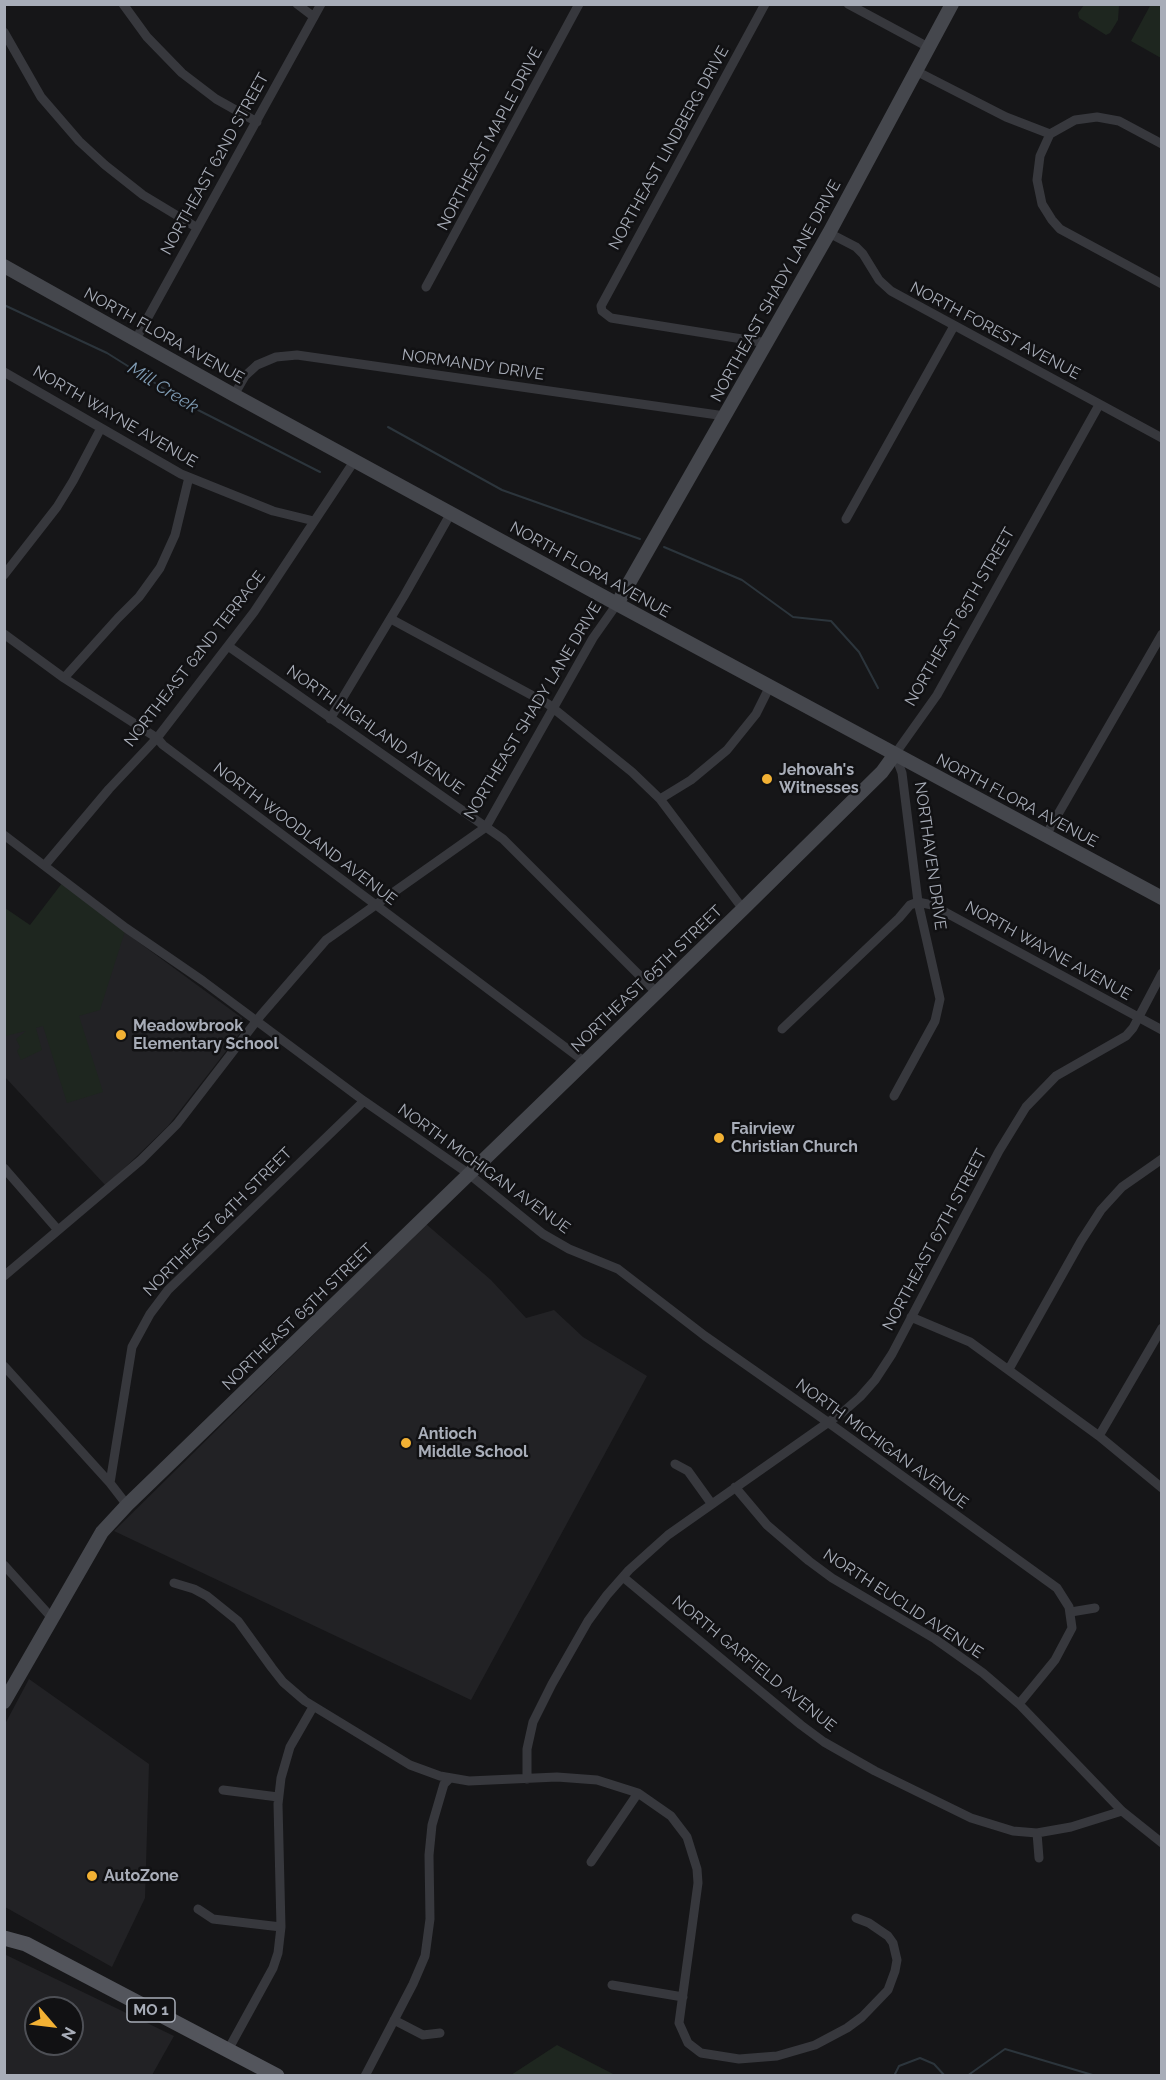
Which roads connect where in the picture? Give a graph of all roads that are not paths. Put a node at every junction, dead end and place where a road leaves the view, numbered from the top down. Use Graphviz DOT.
graph roads {
  1 [pos="123,4"];
  2 [pos="297,4"];
  3 [pos="321,4"];
  4 [pos="579,4"];
  5 [pos="765,4"];
  6 [pos="848,4"];
  7 [pos="952,4"];
  8 [pos="314,17"];
  9 [pos="4,32"];
  10 [pos="928,47"];
  11 [pos="916,71"];
  12 [pos="257,122"];
  13 [pos="1050,134"];
  14 [pos="1161,144"];
  15 [pos="196,227"];
  16 [pos="830,233"];
  17 [pos="4,266"];
  18 [pos="1161,284"];
  19 [pos="426,287"];
  20 [pos="954,326"];
  21 [pos="136,339"];
  22 [pos="767,343"];
  23 [pos="6,375"];
  24 [pos="234,395"];
  25 [pos="1099,405"];
  26 [pos="725,416"];
  27 [pos="101,428"];
  28 [pos="1161,438"];
  29 [pos="355,460"];
  30 [pos="189,477"];
  31 [pos="451,513"];
  32 [pos="846,519"];
  33 [pos="314,521"];
  34 [pos="4,575"];
  35 [pos="617,604"];
  36 [pos="391,619"];
  37 [pos="4,634"];
  38 [pos="1161,634"];
  39 [pos="228,646"];
  40 [pos="64,678"];
  41 [pos="770,686"];
  42 [pos="553,707"];
  43 [pos="330,719"];
  44 [pos="158,738"];
  45 [pos="895,754"];
  46 [pos="660,799"];
  47 [pos="486,826"];
  48 [pos="4,835"];
  49 [pos="1046,835"];
  50 [pos="45,865"];
  51 [pos="1161,898"];
  52 [pos="918,902"];
  53 [pos="375,905"];
  54 [pos="743,909"];
  55 [pos="1161,973"];
  56 [pos="657,993"];
  57 [pos="1137,1018"];
  58 [pos="256,1020"];
  59 [pos="782,1029"];
  60 [pos="1161,1030"];
  61 [pos="585,1062"];
  62 [pos="894,1096"];
  63 [pos="364,1101"];
  64 [pos="1161,1159"];
  65 [pos="4,1168"];
  66 [pos="469,1174"];
  67 [pos="57,1230"];
  68 [pos="4,1276"];
  69 [pos="911,1317"];
  70 [pos="1161,1328"];
  71 [pos="4,1366"];
  72 [pos="1009,1369"];
  73 [pos="829,1423"];
  74 [pos="1099,1436"];
  75 [pos="675,1464"];
  76 [pos="110,1483"];
  77 [pos="735,1487"];
  78 [pos="1161,1488"];
  79 [pos="711,1503"];
  80 [pos="127,1505"];
  81 [pos="4,1565"];
  82 [pos="623,1577"];
  83 [pos="174,1583"];
  84 [pos="1095,1608"];
  85 [pos="1071,1612"];
  86 [pos="52,1618"];
  87 [pos="4,1702"];
  88 [pos="1019,1704"];
  89 [pos="314,1707"];
  90 [pos="450,1778"];
  91 [pos="527,1779"];
  92 [pos="223,1790"];
  93 [pos="638,1793"];
  94 [pos="278,1797"];
  95 [pos="1122,1811"];
  96 [pos="1037,1833"];
  97 [pos="1161,1843"];
  98 [pos="1039,1858"];
  99 [pos="591,1862"];
  100 [pos="198,1909"];
  101 [pos="856,1918"];
  102 [pos="4,1924"];
  103 [pos="281,1927"];
  104 [pos="4,1938"];
  105 [pos="26,1944"];
  106 [pos="612,1985"];
  107 [pos="683,1997"];
  108 [pos="394,2020"];
  109 [pos="440,2033"];
  110 [pos="228,2050"];
  111 [pos="277,2076"];
  112 [pos="365,2076"];
  1 -- 12 [label="street"];
  2 -- 8 [label="street"];
  3 -- 8 [label="street, NORTHEAST 62ND STREET"];
  4 -- 19 [label="street, NORTHEAST MAPLE DRIVE"];
  5 -- 22 [label="street, NORTHEAST LINDBERG DRIVE"];
  6 -- 10 [label="street"];
  7 -- 10 [label="street, NORTHEAST SHADY LANE DRIVE"];
  8 -- 12 [label="street, NORTHEAST 62ND STREET"];
  9 -- 15 [label="street"];
  10 -- 11 [label="street, NORTHEAST SHADY LANE DRIVE"];
  11 -- 13 [label="street"];
  11 -- 16 [label="street, NORTHEAST SHADY LANE DRIVE"];
  12 -- 15 [label="street, NORTHEAST 62ND STREET"];
  13 -- 14 [label="street"];
  13 -- 18 [label="street"];
  15 -- 21 [label="street, NORTHEAST 62ND STREET"];
  16 -- 20 [label="street, NORTH FOREST AVENUE"];
  16 -- 22 [label="street, NORTHEAST SHADY LANE DRIVE"];
  17 -- 21 [label="street, NORTH FLORA AVENUE"];
  20 -- 25 [label="street, NORTH FOREST AVENUE"];
  20 -- 32 [label="street"];
  21 -- 24 [label="street, NORTH FLORA AVENUE"];
  22 -- 26 [label="street, NORTHEAST SHADY LANE DRIVE"];
  23 -- 27 [label="street, NORTH WAYNE AVENUE"];
  24 -- 26 [label="street, NORMANDY DRIVE"];
  24 -- 29 [label="street, NORTH FLORA AVENUE"];
  25 -- 28 [label="street, NORTH FOREST AVENUE"];
  25 -- 45 [label="street, NORTHEAST 65TH STREET"];
  26 -- 35 [label="street, NORTHEAST SHADY LANE DRIVE"];
  27 -- 30 [label="street, NORTH WAYNE AVENUE"];
  27 -- 34 [label="street"];
  29 -- 31 [label="street, NORTH FLORA AVENUE"];
  29 -- 33 [label="street, NORTHEAST 62ND TERRACE"];
  30 -- 33 [label="street, NORTH WAYNE AVENUE"];
  30 -- 40 [label="street"];
  31 -- 35 [label="street, NORTH FLORA AVENUE"];
  31 -- 36 [label="street"];
  33 -- 39 [label="street, NORTHEAST 62ND TERRACE"];
  35 -- 41 [label="street, NORTH FLORA AVENUE"];
  35 -- 42 [label="street, NORTHEAST SHADY LANE DRIVE"];
  36 -- 42 [label="street"];
  36 -- 43 [label="street"];
  37 -- 40 [label="street, NORTH WOODLAND AVENUE"];
  38 -- 49 [label="street"];
  39 -- 43 [label="street, NORTH HIGHLAND AVENUE"];
  39 -- 44 [label="street, NORTHEAST 62ND TERRACE"];
  40 -- 44 [label="street, NORTH WOODLAND AVENUE"];
  41 -- 45 [label="street, NORTH FLORA AVENUE"];
  41 -- 46 [label="street"];
  42 -- 46 [label="street"];
  42 -- 47 [label="street, NORTHEAST SHADY LANE DRIVE"];
  43 -- 47 [label="street, NORTH HIGHLAND AVENUE"];
  44 -- 50 [label="street, NORTHEAST 62ND TERRACE"];
  44 -- 53 [label="street, NORTH WOODLAND AVENUE"];
  45 -- 49 [label="street, NORTH FLORA AVENUE"];
  45 -- 52 [label="street, NORTHAVEN DRIVE"];
  45 -- 54 [label="street, NORTHEAST 65TH STREET"];
  46 -- 54 [label="street"];
  47 -- 53 [label="street, NORTHEAST SHADY LANE DRIVE"];
  47 -- 56 [label="street, NORTH HIGHLAND AVENUE"];
  48 -- 50 [label="street, NORTH MICHIGAN AVENUE"];
  49 -- 51 [label="street, NORTH FLORA AVENUE"];
  50 -- 58 [label="street, NORTH MICHIGAN AVENUE"];
  52 -- 57 [label="street, NORTH WAYNE AVENUE"];
  52 -- 59 [label="street"];
  52 -- 62 [label="street, NORTHAVEN DRIVE"];
  53 -- 58 [label="street, NORTHEAST SHADY LANE DRIVE"];
  53 -- 61 [label="street, NORTH WOODLAND AVENUE"];
  54 -- 56 [label="street, NORTHEAST 65TH STREET"];
  55 -- 57 [label="street, NORTHEAST 67TH STREET"];
  56 -- 61 [label="street, NORTHEAST 65TH STREET"];
  57 -- 60 [label="street, NORTH WAYNE AVENUE"];
  57 -- 69 [label="street, NORTHEAST 67TH STREET"];
  58 -- 63 [label="street, NORTH MICHIGAN AVENUE"];
  58 -- 67 [label="street, NORTHEAST SHADY LANE DRIVE"];
  61 -- 66 [label="street, NORTHEAST 65TH STREET"];
  63 -- 66 [label="street, NORTH MICHIGAN AVENUE"];
  63 -- 76 [label="street, NORTHEAST 64TH STREET"];
  64 -- 72 [label="street"];
  65 -- 67 [label="street"];
  66 -- 73 [label="street, NORTH MICHIGAN AVENUE"];
  66 -- 80 [label="street, NORTHEAST 65TH STREET"];
  67 -- 68 [label="street, NORTHEAST SHADY LANE DRIVE"];
  69 -- 72 [label="street"];
  69 -- 73 [label="street, NORTHEAST 67TH STREET"];
  70 -- 74 [label="street"];
  71 -- 76 [label="street"];
  72 -- 74 [label="street"];
  73 -- 77 [label="street, NORTHEAST 67TH STREET"];
  73 -- 85 [label="street, NORTH MICHIGAN AVENUE"];
  74 -- 78 [label="street"];
  75 -- 79 [label="street"];
  76 -- 80 [label="street"];
  77 -- 79 [label="street, NORTHEAST 67TH STREET"];
  77 -- 88 [label="street, NORTH EUCLID AVENUE"];
  79 -- 82 [label="street, NORTHEAST 67TH STREET"];
  80 -- 86 [label="street"];
  81 -- 86 [label="street"];
  82 -- 91 [label="street, NORTHEAST 67TH STREET"];
  82 -- 96 [label="street, NORTH GARFIELD AVENUE"];
  83 -- 89 [label="street"];
  84 -- 85 [label="street"];
  85 -- 88 [label="street"];
  86 -- 87 [label="street"];
  88 -- 95 [label="street, NORTH EUCLID AVENUE"];
  89 -- 90 [label="street"];
  89 -- 94 [label="street"];
  90 -- 91 [label="street"];
  90 -- 108 [label="street"];
  91 -- 93 [label="street"];
  92 -- 94 [label="street"];
  93 -- 99 [label="street"];
  93 -- 107 [label="street"];
  94 -- 103 [label="street"];
  95 -- 96 [label="street, NORTH GARFIELD AVENUE"];
  95 -- 97 [label="street, NORTH EUCLID AVENUE"];
  96 -- 98 [label="street"];
  100 -- 103 [label="street"];
  101 -- 107 [label="street"];
  102 -- 105 [label="main road, MO 1"];
  103 -- 110 [label="street"];
  104 -- 105 [label="main road, MO 1"];
  105 -- 110 [label="main road, MO 1"];
  106 -- 107 [label="street"];
  108 -- 109 [label="street"];
  108 -- 112 [label="street"];
  110 -- 111 [label="main road, MO 1"];
}
